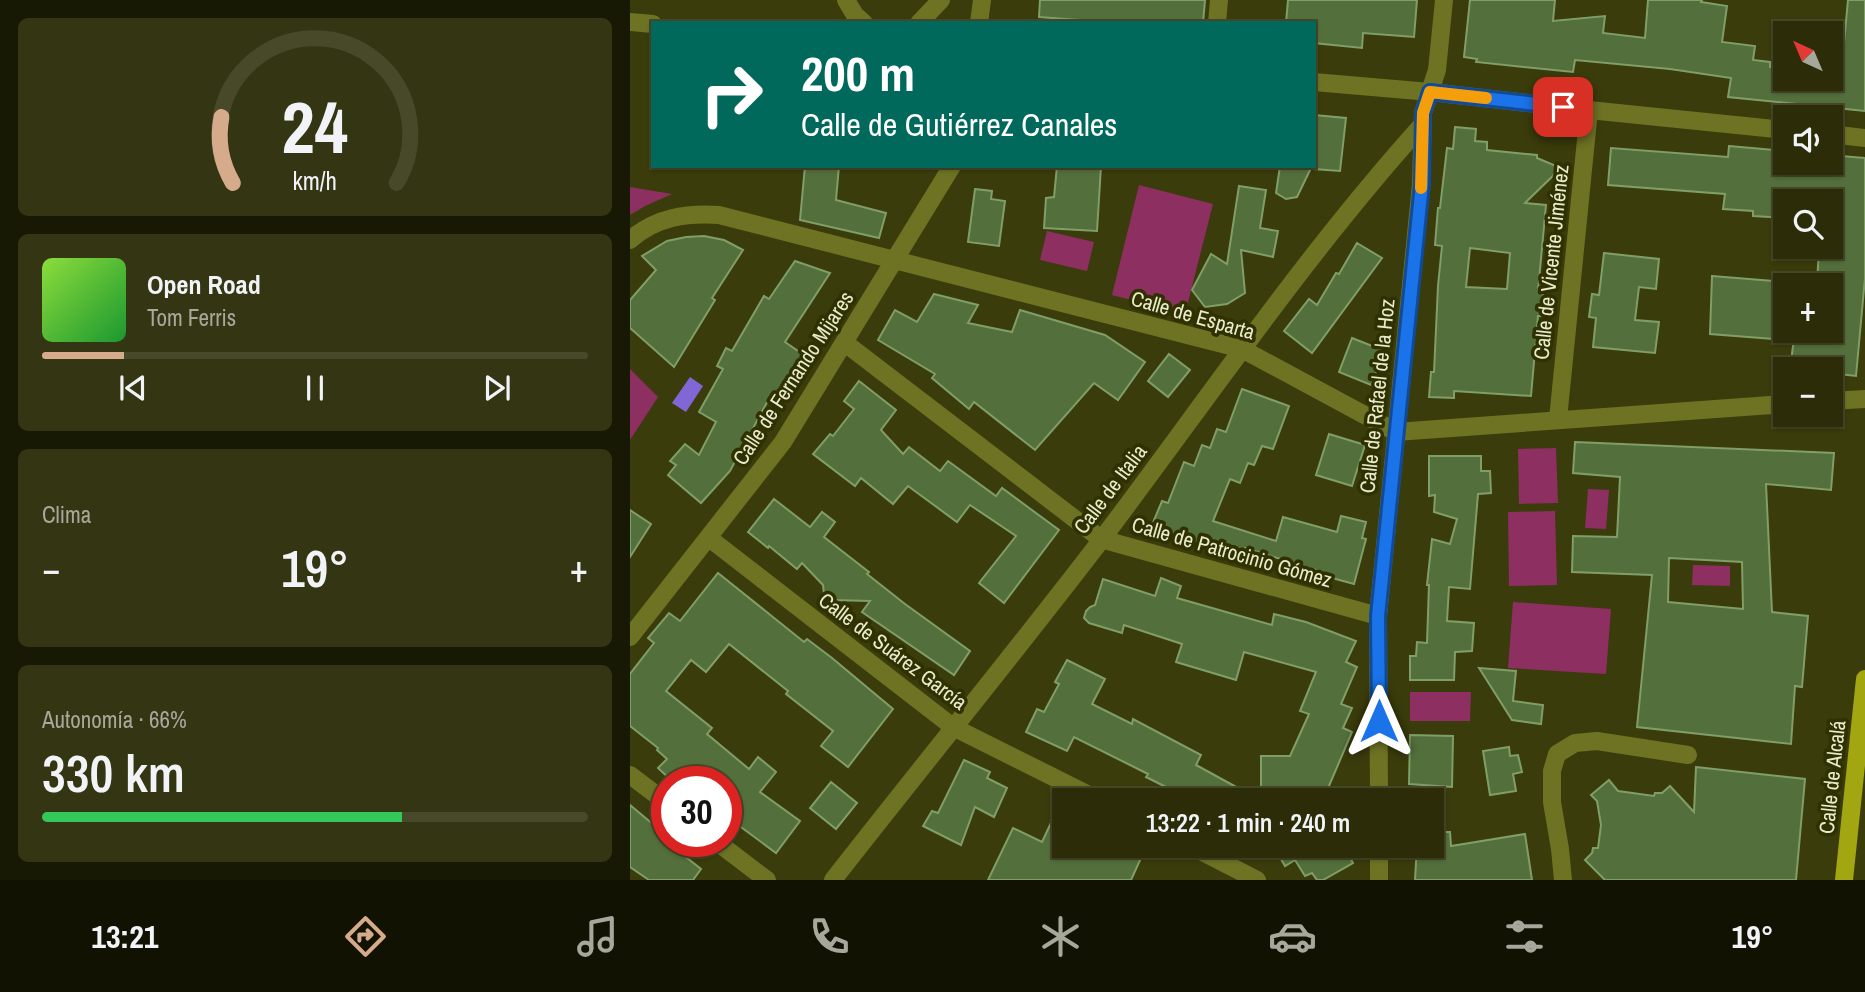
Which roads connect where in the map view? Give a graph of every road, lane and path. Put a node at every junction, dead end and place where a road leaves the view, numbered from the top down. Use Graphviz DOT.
graph roads {
  1 [pos="846,0"];
  2 [pos="941,0"];
  3 [pos="982,0"];
  4 [pos="1219,0"];
  5 [pos="1444,0"];
  6 [pos="862,21"];
  7 [pos="921,21"];
  8 [pos="979,21"];
  9 [pos="1217,21"];
  10 [pos="630,22"];
  11 [pos="651,24"];
  12 [pos="1316,82"];
  13 [pos="1430,92"];
  14 [pos="1589,110"];
  15 [pos="1422,125"];
  16 [pos="1773,129"];
  17 [pos="1843,135"];
  18 [pos="1865,138"];
  19 [pos="951,168"];
  20 [pos="630,240"];
  21 [pos="894,261"];
  22 [pos="845,343"];
  23 [pos="1242,349"];
  24 [pos="1865,399"];
  25 [pos="1843,400"];
  26 [pos="1773,405"];
  27 [pos="1558,419"];
  28 [pos="1396,432"];
  29 [pos="709,538"];
  30 [pos="1101,539"];
  31 [pos="1378,616"];
  32 [pos="630,637"];
  33 [pos="1865,680"];
  34 [pos="953,727"];
  35 [pos="1688,755"];
  36 [pos="630,775"];
  37 [pos="1075,788"];
  38 [pos="1379,788"];
  39 [pos="1859,789"];
  40 [pos="651,791"];
  41 [pos="737,857"];
  42 [pos="1214,858"];
  43 [pos="1379,858"];
  44 [pos="767,880"];
  45 [pos="833,880"];
  46 [pos="1257,880"];
  47 [pos="1379,880"];
  48 [pos="1563,880"];
  49 [pos="1844,880"];
  1 -- 6 [label="street"];
  2 -- 7 [label="street"];
  3 -- 8 [label="street"];
  4 -- 9 [label="street"];
  5 -- 13 [label="street, Calle de Rafael de la Hoz"];
  10 -- 11 [label="street"];
  12 -- 13 [label="street"];
  13 -- 14 [label="street"];
  13 -- 15 [label="street, Calle de Rafael de la Hoz"];
  14 -- 16 [label="street"];
  14 -- 27 [label="street, Calle de Vicente Jiménez"];
  15 -- 23 [label="street, Calle de Italia"];
  15 -- 28 [label="street, Calle de Rafael de la Hoz"];
  17 -- 18 [label="street"];
  19 -- 21 [label="street, Calle de Fernando Mijares"];
  20 -- 21 [label="street, Calle de Esparta"];
  21 -- 22 [label="street, Calle de Fernando Mijares"];
  21 -- 23 [label="street, Calle de Esparta"];
  22 -- 29 [label="street, Calle de Fernando Mijares"];
  22 -- 30 [label="street, Calle de Patrocinio Gómez"];
  23 -- 28 [label="street, Calle de Esparta"];
  23 -- 30 [label="street, Calle de Italia"];
  24 -- 25 [label="street"];
  26 -- 27 [label="street"];
  27 -- 28 [label="street"];
  28 -- 31 [label="street, Calle de Rafael de la Hoz"];
  29 -- 32 [label="street, Calle de Fernando Mijares"];
  29 -- 34 [label="street, Calle de Suárez García"];
  30 -- 31 [label="street, Calle de Patrocinio Gómez"];
  30 -- 34 [label="street, Calle de Italia"];
  31 -- 38 [label="street, Calle de Rafael de la Hoz"];
  33 -- 39 [label="main road, Calle de Alcalá"];
  34 -- 37 [label="street, Calle de Suárez García"];
  34 -- 45 [label="street, Calle de Italia"];
  35 -- 48 [label="street"];
  36 -- 40 [label="street"];
  39 -- 49 [label="main road, Calle de Alcalá"];
  41 -- 44 [label="street"];
  42 -- 46 [label="street"];
  43 -- 47 [label="street"];
}
